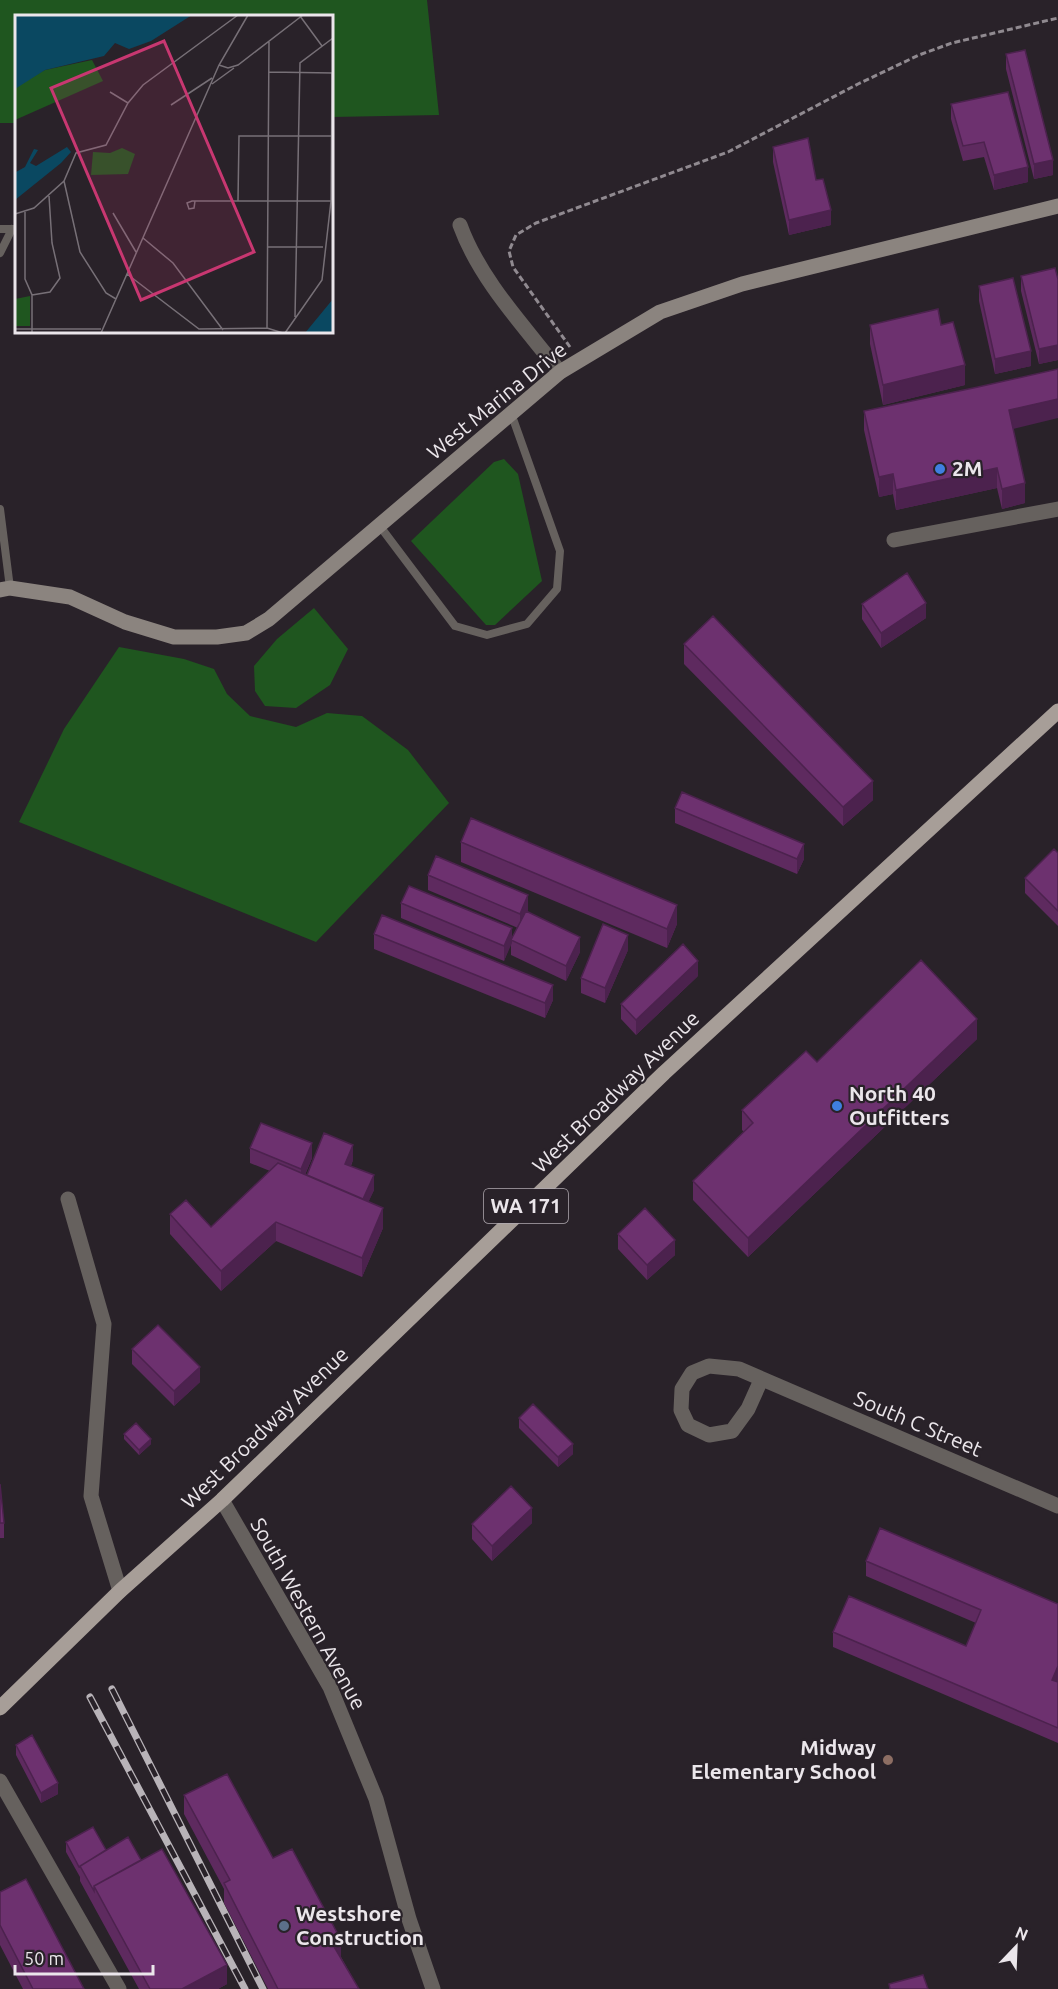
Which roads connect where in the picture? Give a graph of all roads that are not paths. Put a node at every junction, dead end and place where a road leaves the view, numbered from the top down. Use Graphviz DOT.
graph roads {
  1 [pos="1058,206"];
  2 [pos="460,225"];
  3 [pos="0,229"];
  4 [pos="14,229"];
  5 [pos="0,253"];
  6 [pos="560,372"];
  7 [pos="511,412"];
  8 [pos="0,509"];
  9 [pos="1058,509"];
  10 [pos="379,525"];
  11 [pos="894,540"];
  12 [pos="5,589"];
  13 [pos="1058,711"];
  14 [pos="68,1199"];
  15 [pos="761,1380"];
  16 [pos="222,1500"];
  17 [pos="1058,1506"];
  18 [pos="120,1591"];
  19 [pos="0,1708"];
  20 [pos="0,1781"];
  21 [pos="119,1989"];
  22 [pos="433,1989"];
  1 -- 6 [label="street, West Marina Drive"];
  2 -- 6 [label="street"];
  3 -- 4 [label="lane"];
  4 -- 5 [label="lane"];
  6 -- 7 [label="street, West Marina Drive"];
  7 -- 10 [label="street, West Marina Drive"];
  7 -- 10 [label="lane"];
  8 -- 12 [label="lane"];
  9 -- 11 [label="street"];
  10 -- 12 [label="street, West Marina Drive"];
  13 -- 16 [label="main road, West Broadway Avenue / WA 171"];
  14 -- 18 [label="street"];
  15 -- 15 [label="street, South C Street"];
  15 -- 17 [label="street, South C Street"];
  16 -- 18 [label="main road, West Broadway Avenue / WA 171"];
  16 -- 22 [label="street, South Western Avenue"];
  18 -- 19 [label="main road, West Broadway Avenue / WA 171"];
  20 -- 21 [label="street"];
}
